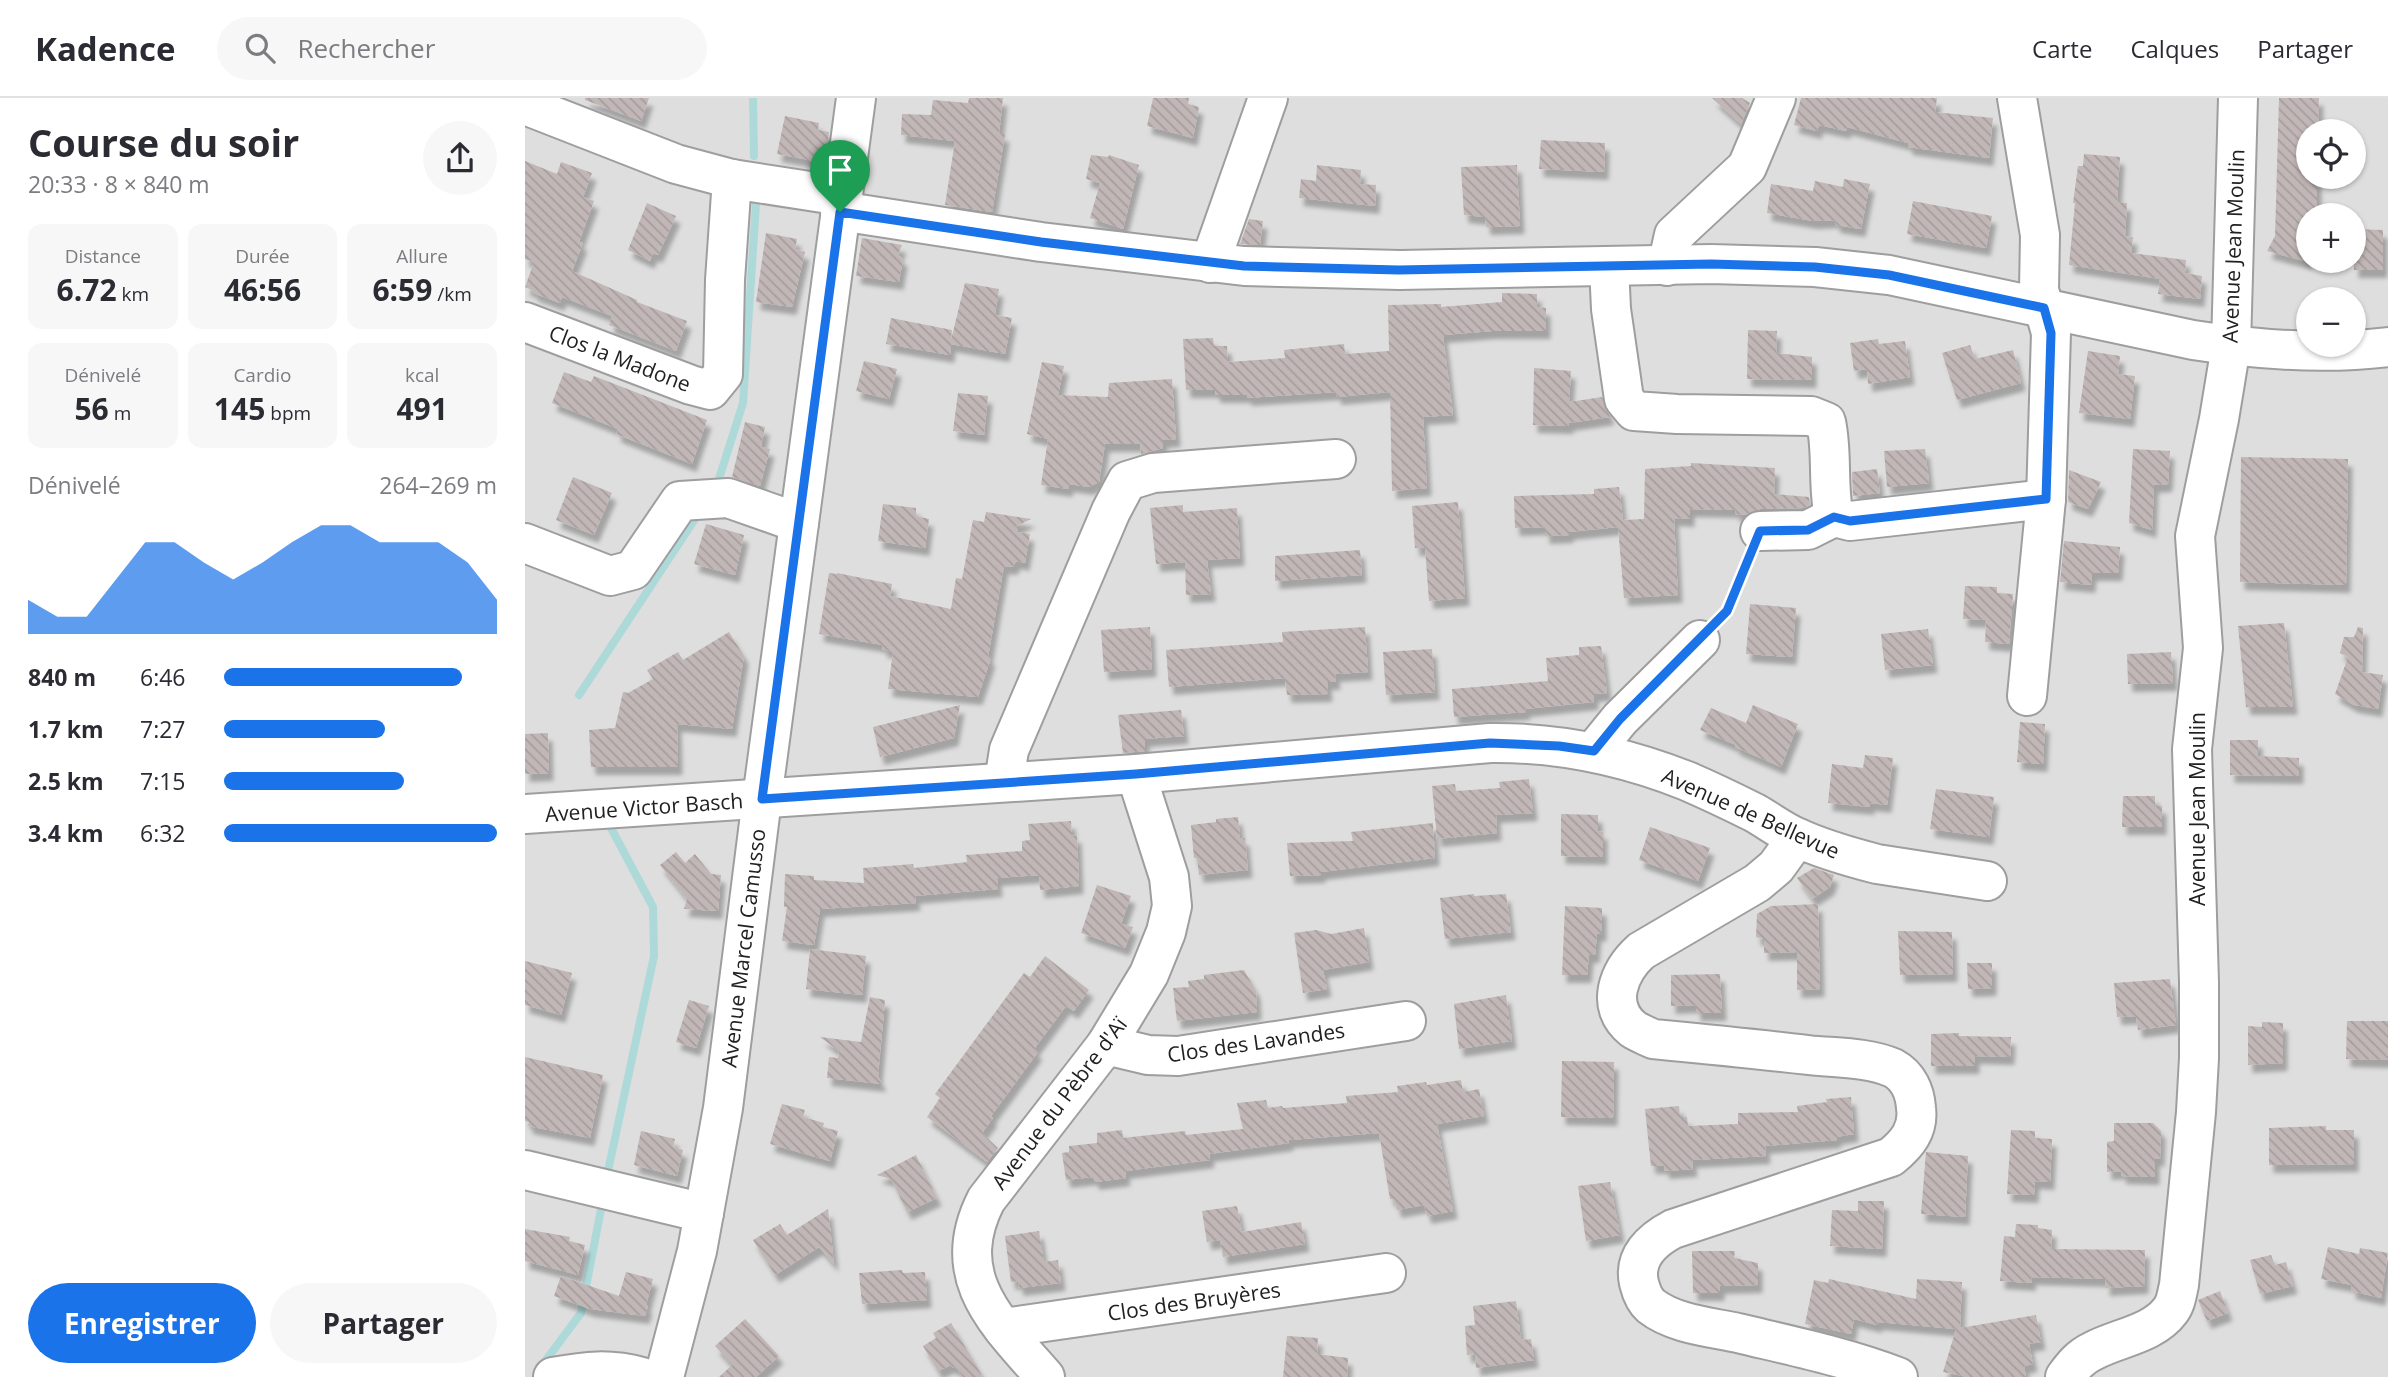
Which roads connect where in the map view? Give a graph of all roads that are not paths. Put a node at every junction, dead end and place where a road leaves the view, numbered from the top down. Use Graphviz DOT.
graph roads {
  1 [pos="856,98"];
  2 [pos="1268,98"];
  3 [pos="1776,98"];
  4 [pos="2017,98"];
  5 [pos="2238,98"];
  6 [pos="525,105"];
  7 [pos="732,178"];
  8 [pos="841,204"];
  9 [pos="1210,263"];
  10 [pos="1609,266"];
  11 [pos="1667,266"];
  12 [pos="2044,308"];
  13 [pos="525,322"];
  14 [pos="2231,346"];
  15 [pos="2388,347"];
  16 [pos="1336,459"];
  17 [pos="2046,499"];
  18 [pos="1834,517"];
  19 [pos="800,523"];
  20 [pos="1760,531"];
  21 [pos="525,542"];
  22 [pos="1700,640"];
  23 [pos="2027,696"];
  24 [pos="1594,751"];
  25 [pos="1136,774"];
  26 [pos="1004,782"];
  27 [pos="762,799"];
  28 [pos="525,814"];
  29 [pos="1797,838"];
  30 [pos="1987,881"];
  31 [pos="1406,1021"];
  32 [pos="1106,1045"];
  33 [pos="525,1170"];
  34 [pos="704,1213"];
  35 [pos="1386,1273"];
  36 [pos="1003,1328"];
  37 [pos="553,1377"];
  38 [pos="642,1377"];
  39 [pos="664,1377"];
  40 [pos="1045,1377"];
  41 [pos="1898,1377"];
  42 [pos="2065,1377"];
  1 -- 8 [label="street, Avenue Marcel Camusso"];
  2 -- 9 [label="street"];
  3 -- 11 [label="street"];
  4 -- 12 [label="street"];
  5 -- 14 [label="street, Avenue Jean Moulin"];
  6 -- 7 [label="street"];
  7 -- 8 [label="street"];
  7 -- 13 [label="street, Clos la Madone"];
  8 -- 9 [label="street"];
  8 -- 19 [label="street, Avenue Marcel Camusso"];
  9 -- 10 [label="street"];
  10 -- 11 [label="street"];
  10 -- 18 [label="street"];
  11 -- 12 [label="street"];
  12 -- 14 [label="street"];
  12 -- 17 [label="street"];
  14 -- 15 [label="street"];
  14 -- 42 [label="street, Avenue Jean Moulin"];
  16 -- 26 [label="street"];
  17 -- 18 [label="street"];
  17 -- 23 [label="street"];
  18 -- 20 [label="street"];
  19 -- 21 [label="street"];
  19 -- 27 [label="street, Avenue Marcel Camusso"];
  22 -- 24 [label="street"];
  24 -- 25 [label="street, Avenue de Bellevue"];
  24 -- 29 [label="street, Avenue de Bellevue"];
  25 -- 26 [label="street, Avenue de Bellevue"];
  25 -- 32 [label="street, Avenue du Pèbre d'Aï"];
  26 -- 27 [label="street, Avenue de Bellevue"];
  27 -- 28 [label="street, Avenue Victor Basch"];
  27 -- 34 [label="street, Avenue Marcel Camusso"];
  29 -- 30 [label="street, Avenue de Bellevue"];
  29 -- 41 [label="street"];
  31 -- 32 [label="street, Clos des Lavandes"];
  32 -- 36 [label="street, Avenue du Pèbre d'Aï"];
  33 -- 34 [label="street"];
  34 -- 39 [label="street, Avenue Marcel Camusso"];
  35 -- 36 [label="street, Clos des Bruyères"];
  36 -- 40 [label="street, Avenue du Pèbre d'Aï"];
  37 -- 38 [label="street"];
}
